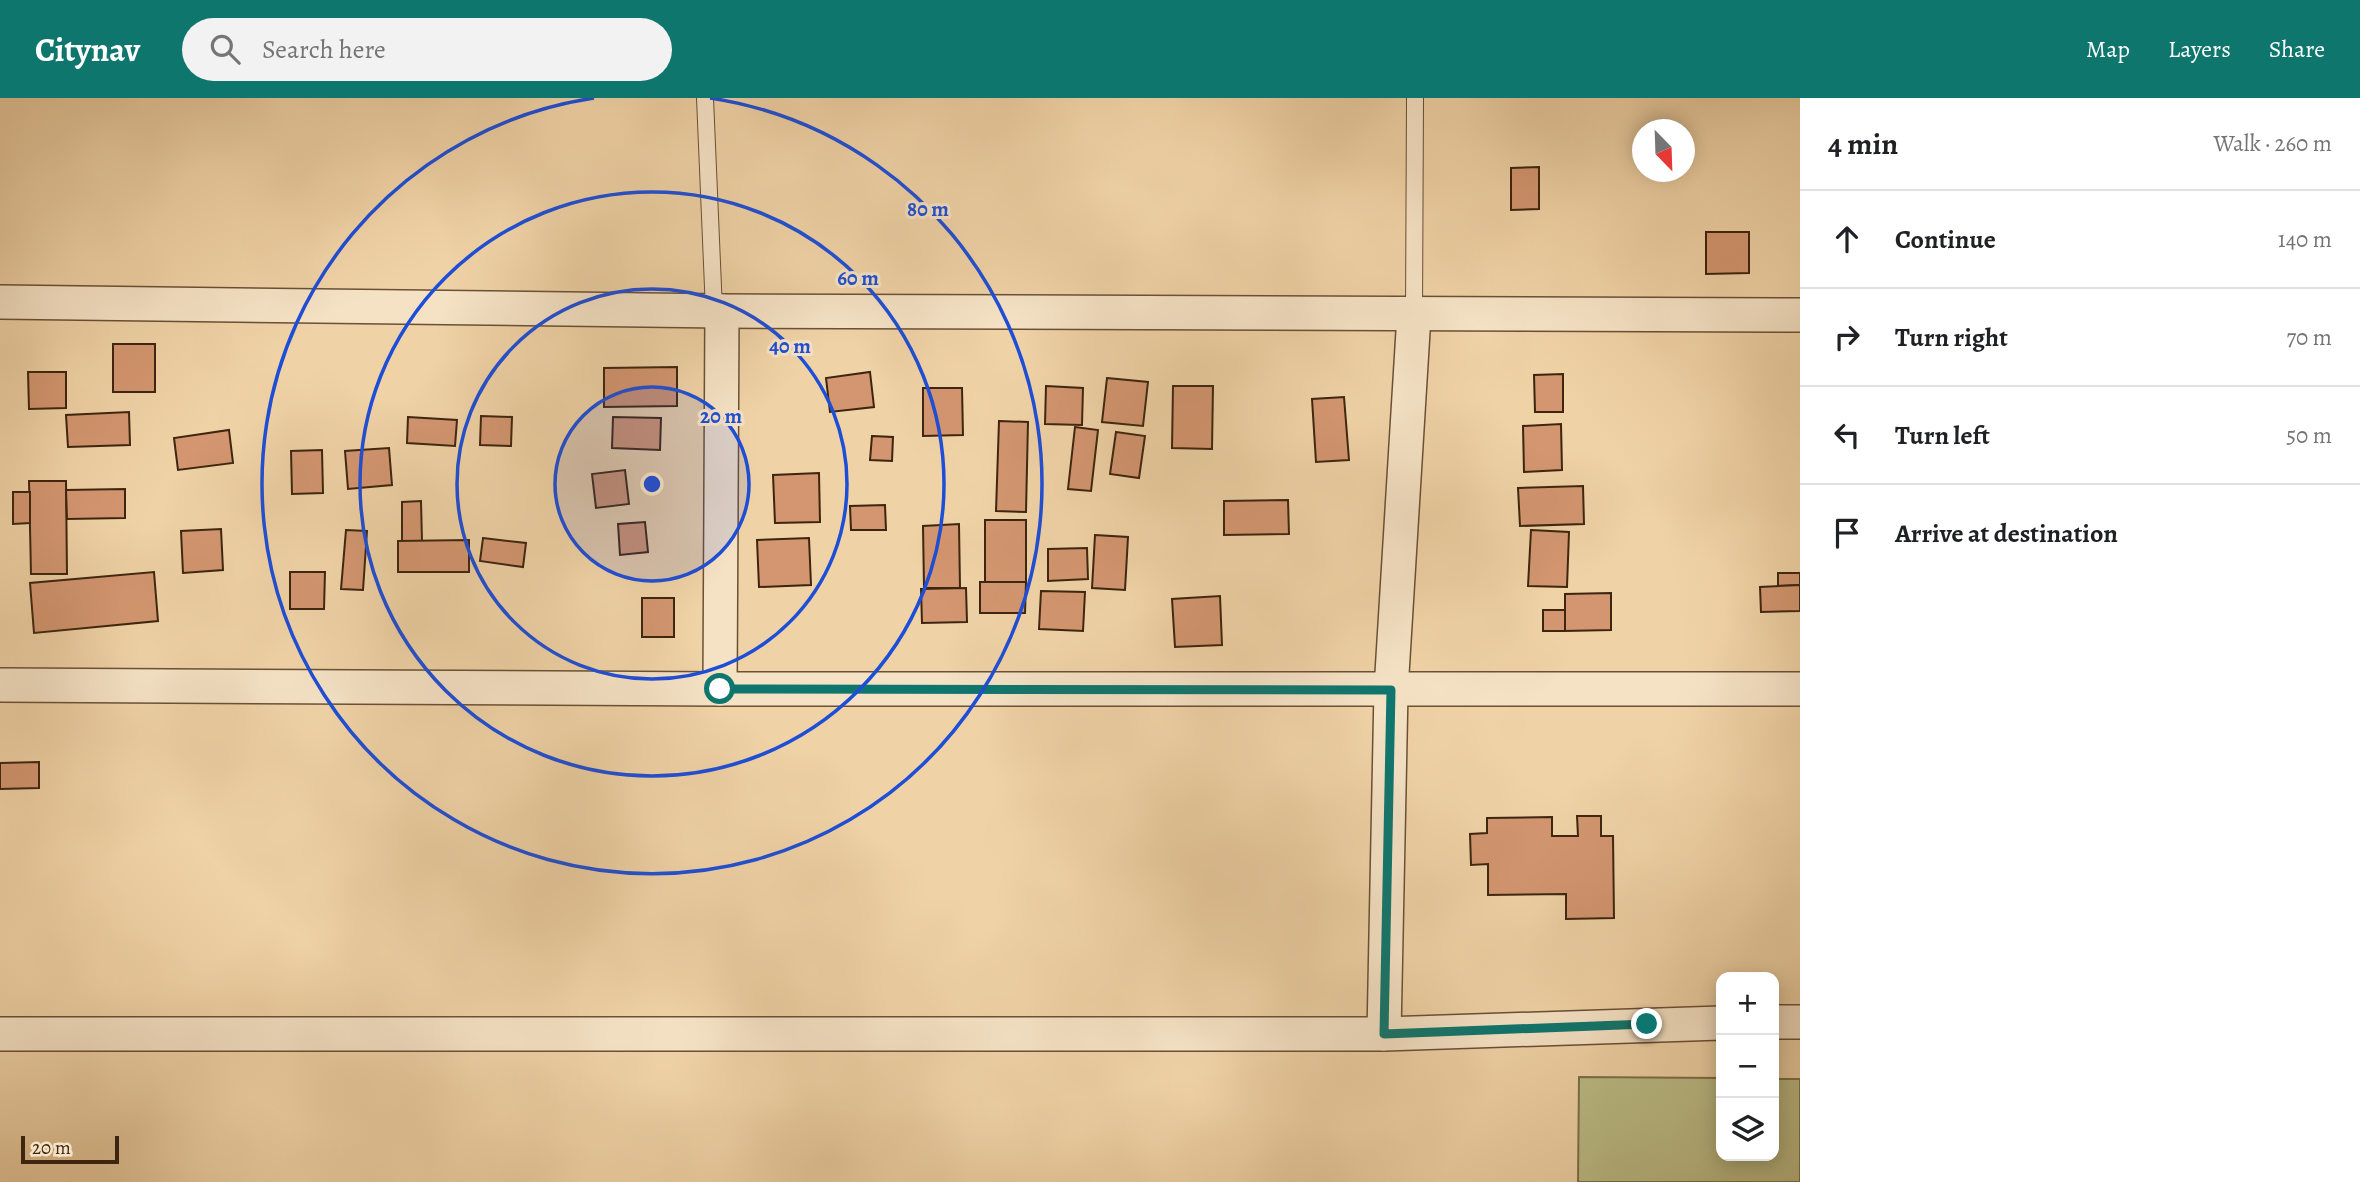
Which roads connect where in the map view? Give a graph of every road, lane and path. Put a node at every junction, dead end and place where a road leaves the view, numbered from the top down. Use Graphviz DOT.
graph roads {
  1 [pos="705,98"];
  2 [pos="1415,98"];
  3 [pos="0,302"];
  4 [pos="718,311"];
  5 [pos="1800,315"];
  6 [pos="1414,316"];
  7 [pos="0,685"];
  8 [pos="1800,688"];
  9 [pos="720,689"];
  10 [pos="1391,690"];
  11 [pos="1800,1022"];
  12 [pos="1716,1023"];
  13 [pos="1779,1023"];
  14 [pos="0,1034"];
  15 [pos="1384,1034"];
  1 -- 4 [label="lane"];
  2 -- 6 [label="lane"];
  3 -- 4 [label="street"];
  4 -- 6 [label="street"];
  4 -- 9 [label="street"];
  5 -- 6 [label="street"];
  6 -- 10 [label="street"];
  7 -- 9 [label="street"];
  8 -- 10 [label="street"];
  9 -- 10 [label="street"];
  10 -- 15 [label="street"];
  11 -- 13 [label="street"];
  12 -- 15 [label="street"];
  14 -- 15 [label="street"];
}
